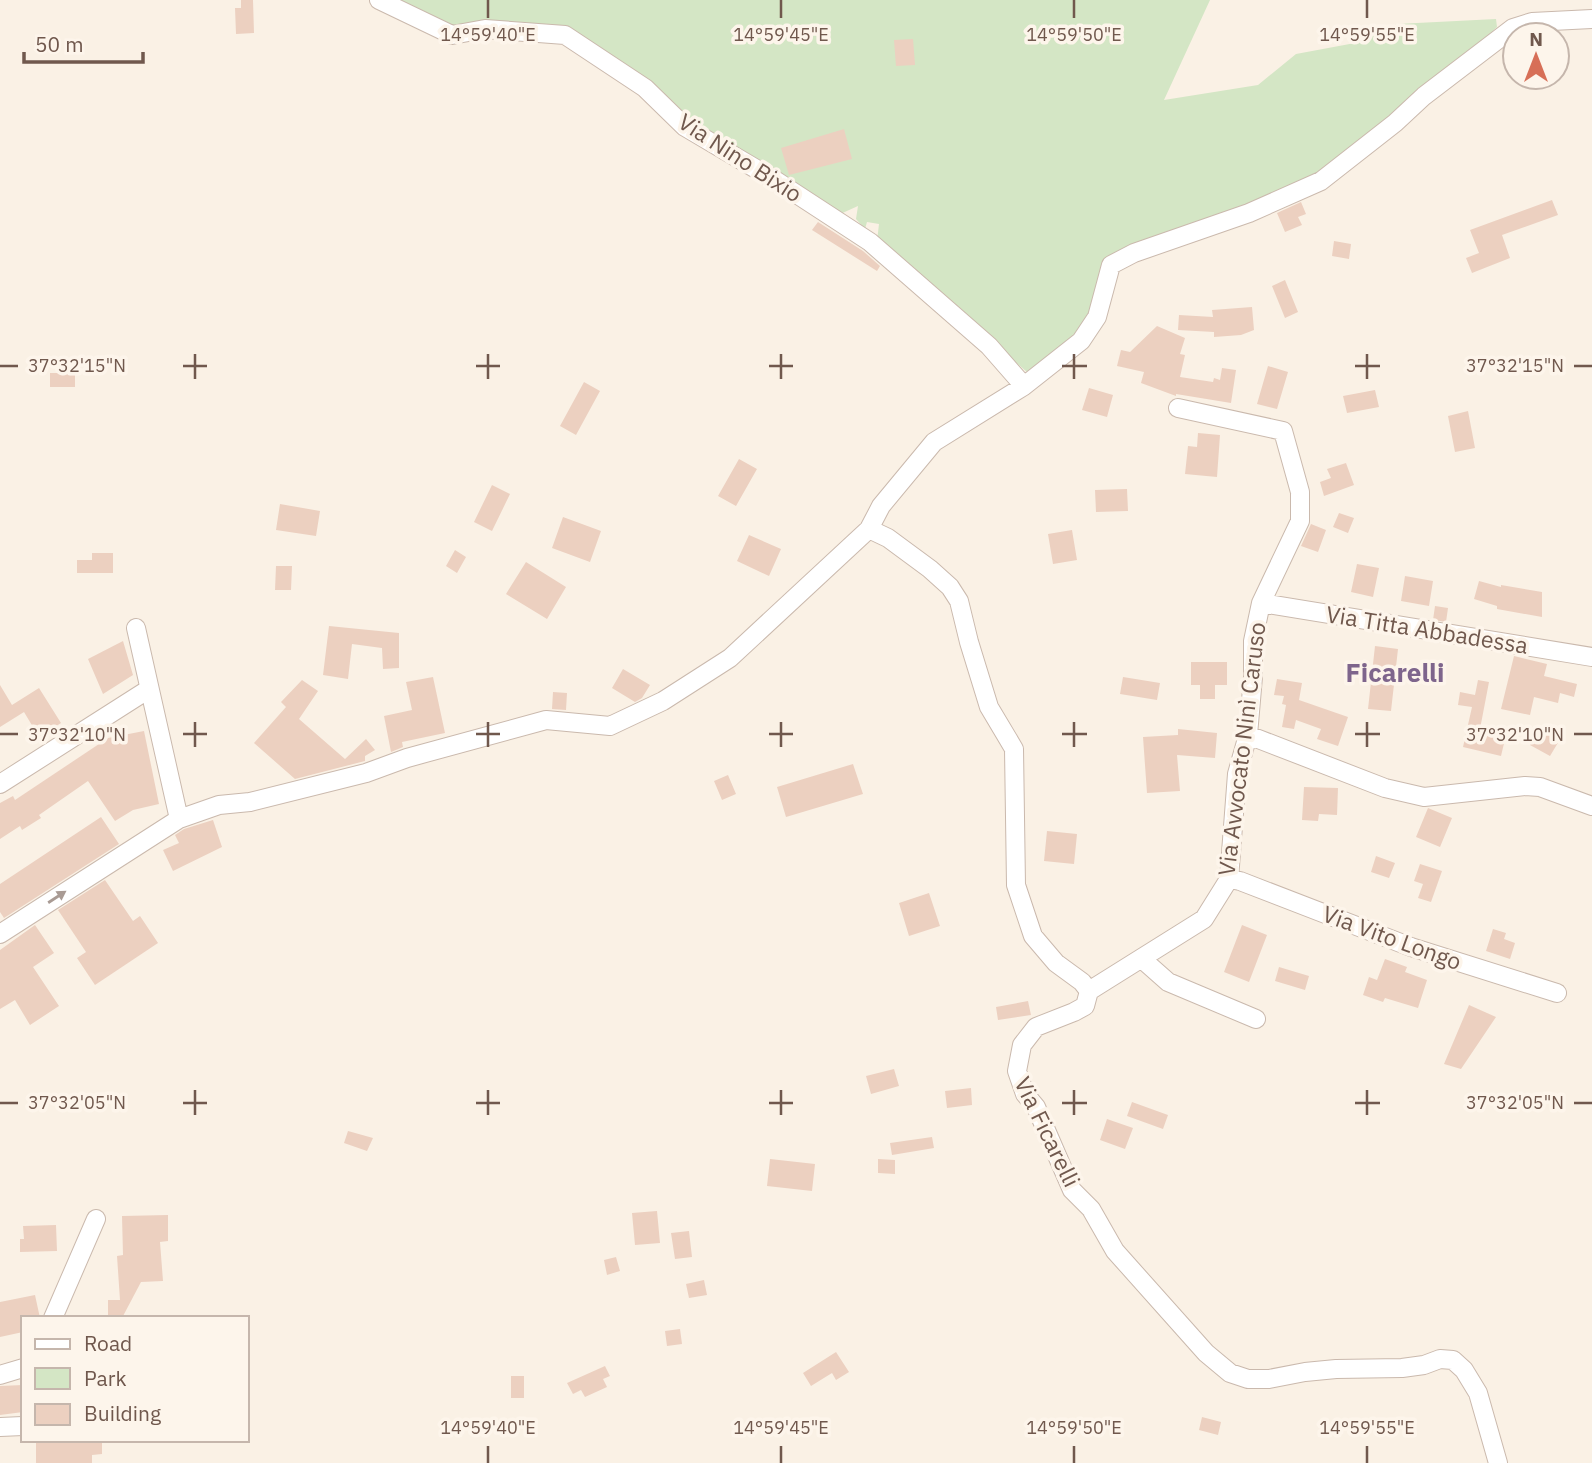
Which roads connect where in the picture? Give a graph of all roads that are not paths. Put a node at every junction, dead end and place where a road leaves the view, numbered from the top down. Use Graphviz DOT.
graph roads {
  1 [pos="379,0"];
  2 [pos="1592,19"];
  3 [pos="1024,386"];
  4 [pos="1178,408"];
  5 [pos="869,529"];
  6 [pos="1261,603"];
  7 [pos="136,628"];
  8 [pos="1592,657"];
  9 [pos="149,689"];
  10 [pos="1248,735"];
  11 [pos="0,784"];
  12 [pos="1592,806"];
  13 [pos="179,819"];
  14 [pos="1229,879"];
  15 [pos="0,934"];
  16 [pos="1142,959"];
  17 [pos="1089,991"];
  18 [pos="1557,993"];
  19 [pos="1256,1019"];
  20 [pos="96,1219"];
  21 [pos="54,1316"];
  22 [pos="21,1369"];
  23 [pos="0,1375"];
  24 [pos="21,1426"];
  25 [pos="0,1427"];
  26 [pos="1498,1463"];
  1 -- 3 [label="street, Via Nino Bixio"];
  2 -- 3 [label="street"];
  3 -- 5 [label="street"];
  4 -- 6 [label="street, Via Avvocato Ninì Caruso"];
  5 -- 13 [label="street"];
  5 -- 17 [label="street"];
  6 -- 8 [label="street, Via Titta Abbadessa"];
  6 -- 10 [label="street, Via Avvocato Ninì Caruso"];
  7 -- 9 [label="street"];
  9 -- 11 [label="street"];
  9 -- 13 [label="street"];
  10 -- 12 [label="street"];
  10 -- 14 [label="street, Via Avvocato Ninì Caruso"];
  15 -- 13 [label="street, one-way"];
  14 -- 16 [label="street, Via Avvocato Ninì Caruso"];
  14 -- 18 [label="street, Via Vito Longo"];
  16 -- 17 [label="street, Via Avvocato Ninì Caruso"];
  16 -- 19 [label="street"];
  17 -- 26 [label="street, Via Ficarelli"];
  20 -- 21 [label="street"];
  22 -- 23 [label="street"];
  24 -- 25 [label="street"];
}
